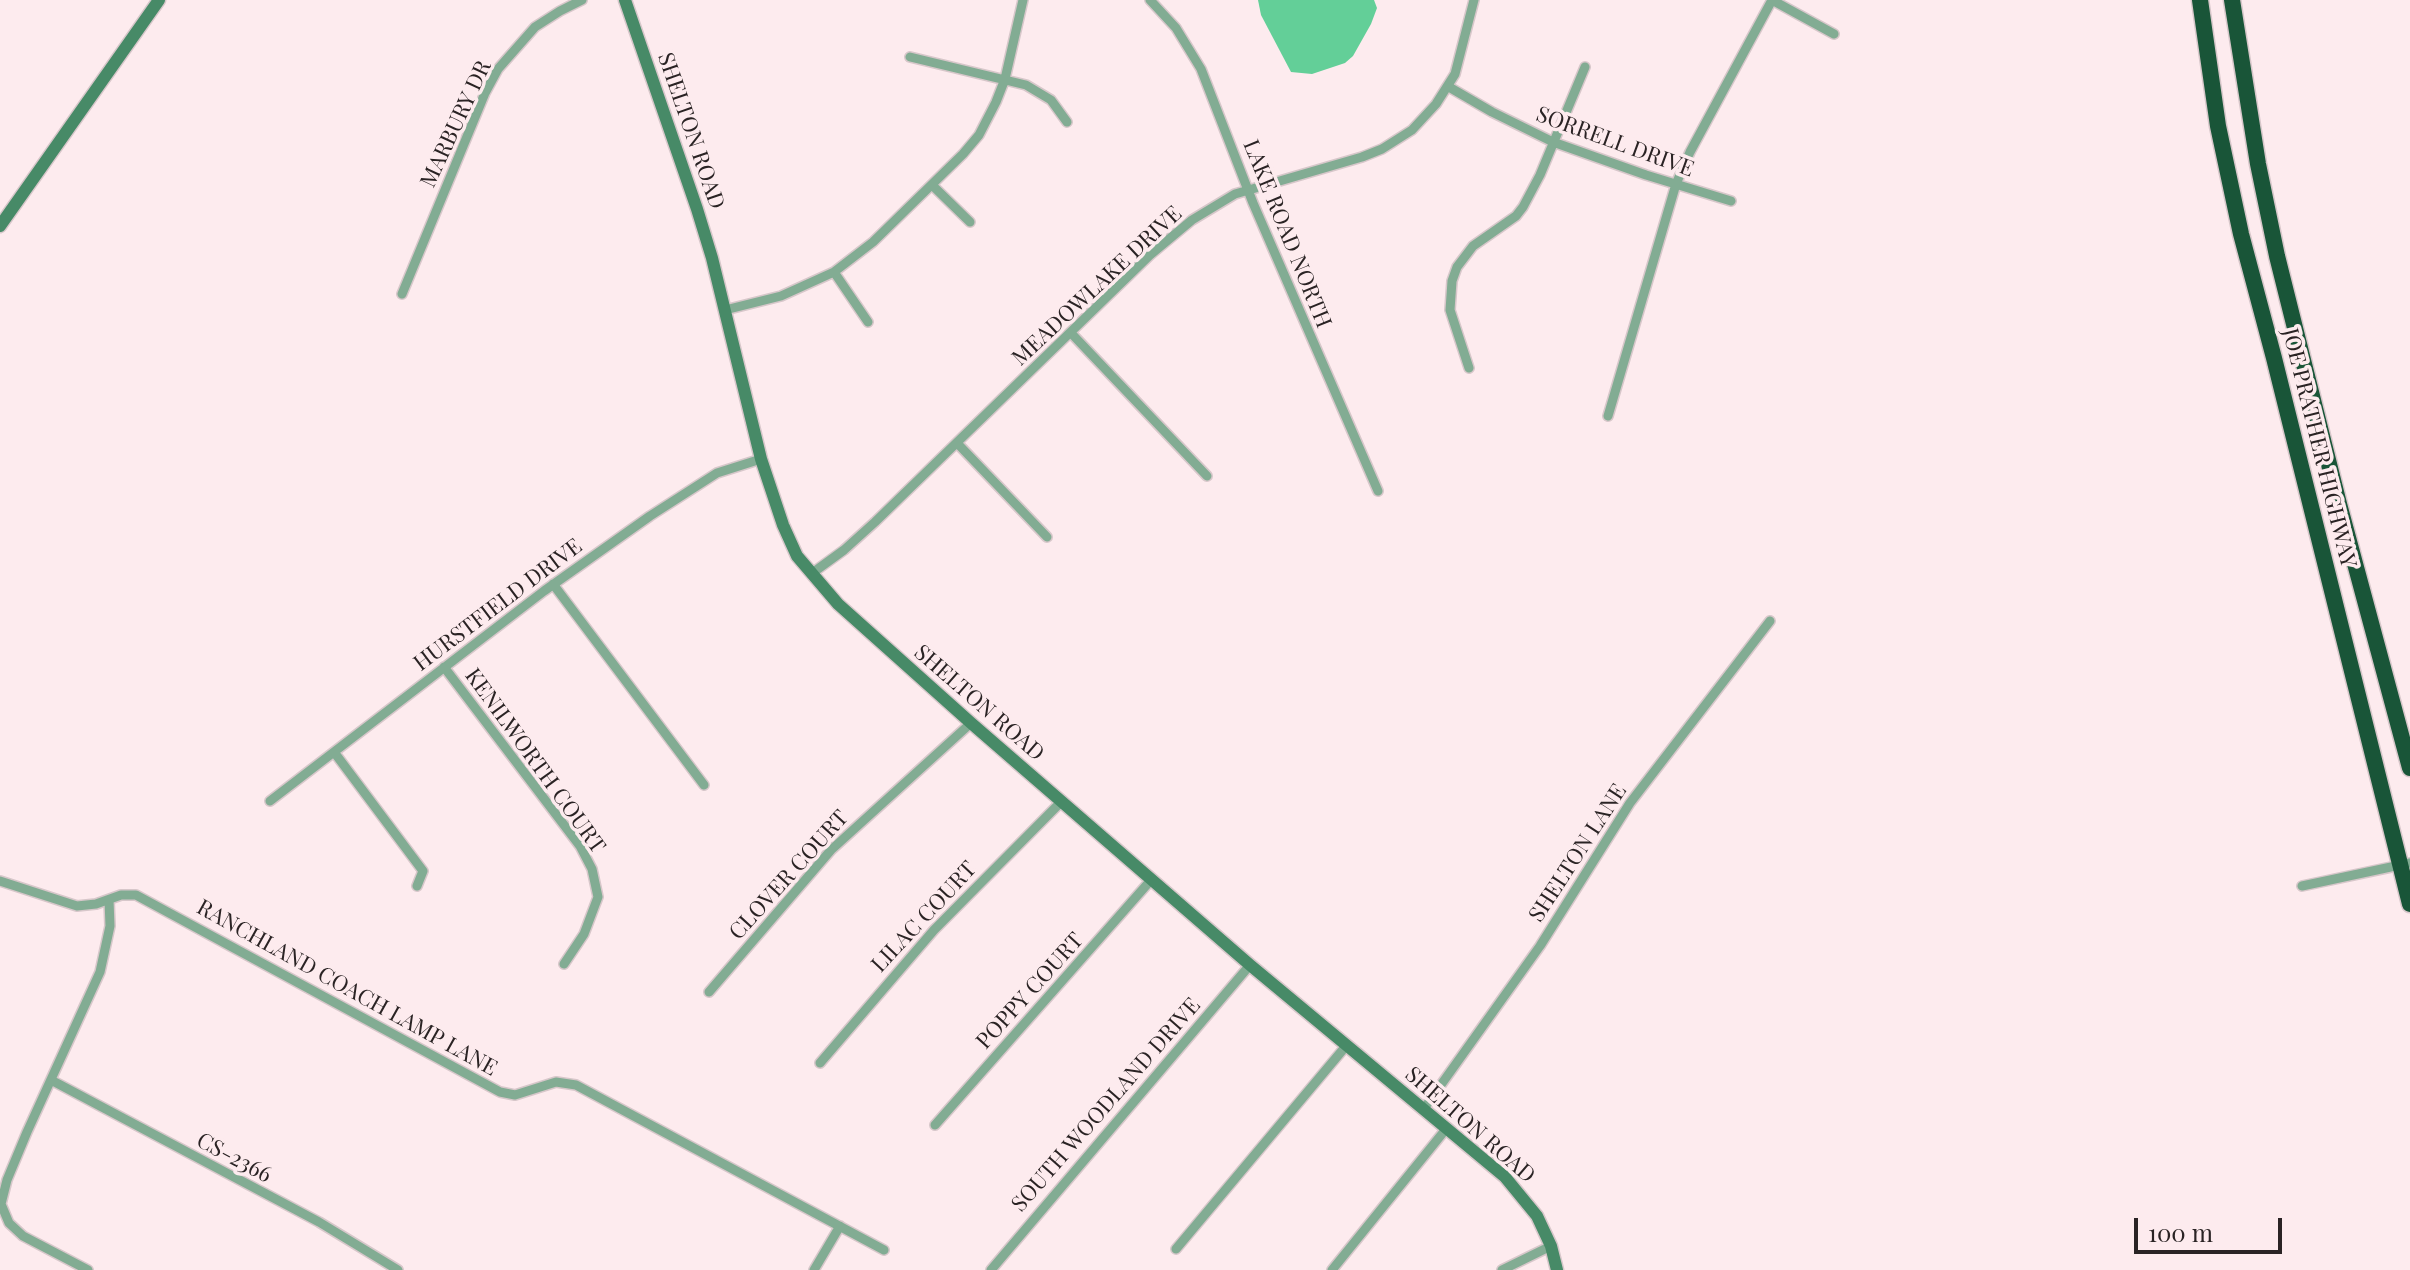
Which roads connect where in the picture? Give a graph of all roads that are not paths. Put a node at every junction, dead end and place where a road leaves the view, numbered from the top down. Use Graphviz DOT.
graph roads {
  1 [pos="159,0"];
  2 [pos="582,0"];
  3 [pos="625,0"];
  4 [pos="1023,0"];
  5 [pos="1150,0"];
  6 [pos="1474,0"];
  7 [pos="1772,0"];
  8 [pos="2200,0"];
  9 [pos="2232,0"];
  10 [pos="1834,34"];
  11 [pos="910,57"];
  12 [pos="1585,67"];
  13 [pos="1005,79"];
  14 [pos="1449,87"];
  15 [pos="1067,122"];
  16 [pos="1553,142"];
  17 [pos="1676,184"];
  18 [pos="932,185"];
  19 [pos="1248,189"];
  20 [pos="1731,201"];
  21 [pos="970,222"];
  22 [pos="0,226"];
  23 [pos="834,272"];
  24 [pos="402,294"];
  25 [pos="725,310"];
  26 [pos="868,322"];
  27 [pos="1071,333"];
  28 [pos="1469,368"];
  29 [pos="1608,416"];
  30 [pos="957,443"];
  31 [pos="761,459"];
  32 [pos="1207,476"];
  33 [pos="1378,491"];
  34 [pos="1047,537"];
  35 [pos="811,574"];
  36 [pos="553,584"];
  37 [pos="1770,621"];
  38 [pos="444,667"];
  39 [pos="971,723"];
  40 [pos="334,752"];
  41 [pos="2410,768"];
  42 [pos="704,785"];
  43 [pos="270,801"];
  44 [pos="1061,802"];
  45 [pos="2405,864"];
  46 [pos="1151,880"];
  47 [pos="0,881"];
  48 [pos="417,886"];
  49 [pos="2302,886"];
  50 [pos="109,900"];
  51 [pos="2410,904"];
  52 [pos="564,964"];
  53 [pos="1250,965"];
  54 [pos="709,992"];
  55 [pos="1346,1046"];
  56 [pos="820,1063"];
  57 [pos="51,1080"];
  58 [pos="1423,1110"];
  59 [pos="935,1125"];
  60 [pos="1446,1129"];
  61 [pos="840,1226"];
  62 [pos="1551,1246"];
  63 [pos="1176,1249"];
  64 [pos="884,1250"];
  65 [pos="88,1270"];
  66 [pos="398,1270"];
  67 [pos="814,1270"];
  68 [pos="991,1270"];
  69 [pos="1332,1270"];
  70 [pos="1502,1270"];
  71 [pos="1557,1270"];
  1 -- 22 [label="street"];
  2 -- 24 [label="street, MARBURY DR"];
  3 -- 25 [label="street, SHELTON ROAD"];
  4 -- 13 [label="street"];
  5 -- 19 [label="street, LAKE ROAD NORTH"];
  6 -- 14 [label="street, MEADOWLAKE DRIVE"];
  7 -- 10 [label="street"];
  7 -- 17 [label="street"];
  8 -- 45 [label="highway, JOE PRATHER HIGHWAY"];
  9 -- 41 [label="highway, JOE PRATHER HIGHWAY"];
  11 -- 13 [label="street"];
  12 -- 16 [label="street"];
  13 -- 15 [label="street"];
  13 -- 18 [label="street"];
  14 -- 16 [label="street, SORRELL DRIVE"];
  14 -- 19 [label="street, MEADOWLAKE DRIVE"];
  16 -- 17 [label="street, SORRELL DRIVE"];
  16 -- 28 [label="street"];
  17 -- 20 [label="street, SORRELL DRIVE"];
  17 -- 29 [label="street"];
  18 -- 21 [label="street"];
  18 -- 23 [label="street"];
  19 -- 27 [label="street, MEADOWLAKE DRIVE"];
  19 -- 33 [label="street, LAKE ROAD NORTH"];
  23 -- 25 [label="street"];
  23 -- 26 [label="street"];
  25 -- 31 [label="street, SHELTON ROAD"];
  27 -- 30 [label="street, MEADOWLAKE DRIVE"];
  27 -- 32 [label="street"];
  30 -- 34 [label="street"];
  30 -- 35 [label="street, MEADOWLAKE DRIVE"];
  31 -- 35 [label="street, SHELTON ROAD"];
  31 -- 36 [label="street, HURSTFIELD DRIVE"];
  35 -- 39 [label="street, SHELTON ROAD"];
  36 -- 38 [label="street, HURSTFIELD DRIVE"];
  36 -- 42 [label="street"];
  37 -- 58 [label="street, SHELTON LANE"];
  38 -- 40 [label="street, HURSTFIELD DRIVE"];
  38 -- 52 [label="street, KENILWORTH COURT"];
  39 -- 44 [label="street, SHELTON ROAD"];
  39 -- 54 [label="street, CLOVER COURT"];
  40 -- 43 [label="street, HURSTFIELD DRIVE"];
  40 -- 48 [label="street"];
  44 -- 46 [label="street, SHELTON ROAD"];
  44 -- 56 [label="street, LILAC COURT"];
  45 -- 49 [label="street"];
  45 -- 51 [label="highway, JOE PRATHER HIGHWAY"];
  46 -- 53 [label="street, SHELTON ROAD"];
  46 -- 59 [label="street, POPPY COURT"];
  47 -- 50 [label="street, RANCHLAND COACH LAMP LANE"];
  50 -- 57 [label="street"];
  50 -- 61 [label="street, RANCHLAND COACH LAMP LANE"];
  53 -- 55 [label="street, SHELTON ROAD"];
  53 -- 68 [label="street, SOUTH WOODLAND DRIVE"];
  55 -- 58 [label="street, SHELTON ROAD"];
  55 -- 63 [label="street"];
  57 -- 65 [label="street"];
  57 -- 66 [label="street, CS-2366"];
  58 -- 60 [label="street, SHELTON ROAD"];
  60 -- 62 [label="street, SHELTON ROAD"];
  60 -- 69 [label="street"];
  61 -- 64 [label="street, RANCHLAND COACH LAMP LANE"];
  61 -- 67 [label="street"];
  62 -- 70 [label="street"];
  62 -- 71 [label="street, SHELTON ROAD"];
}
